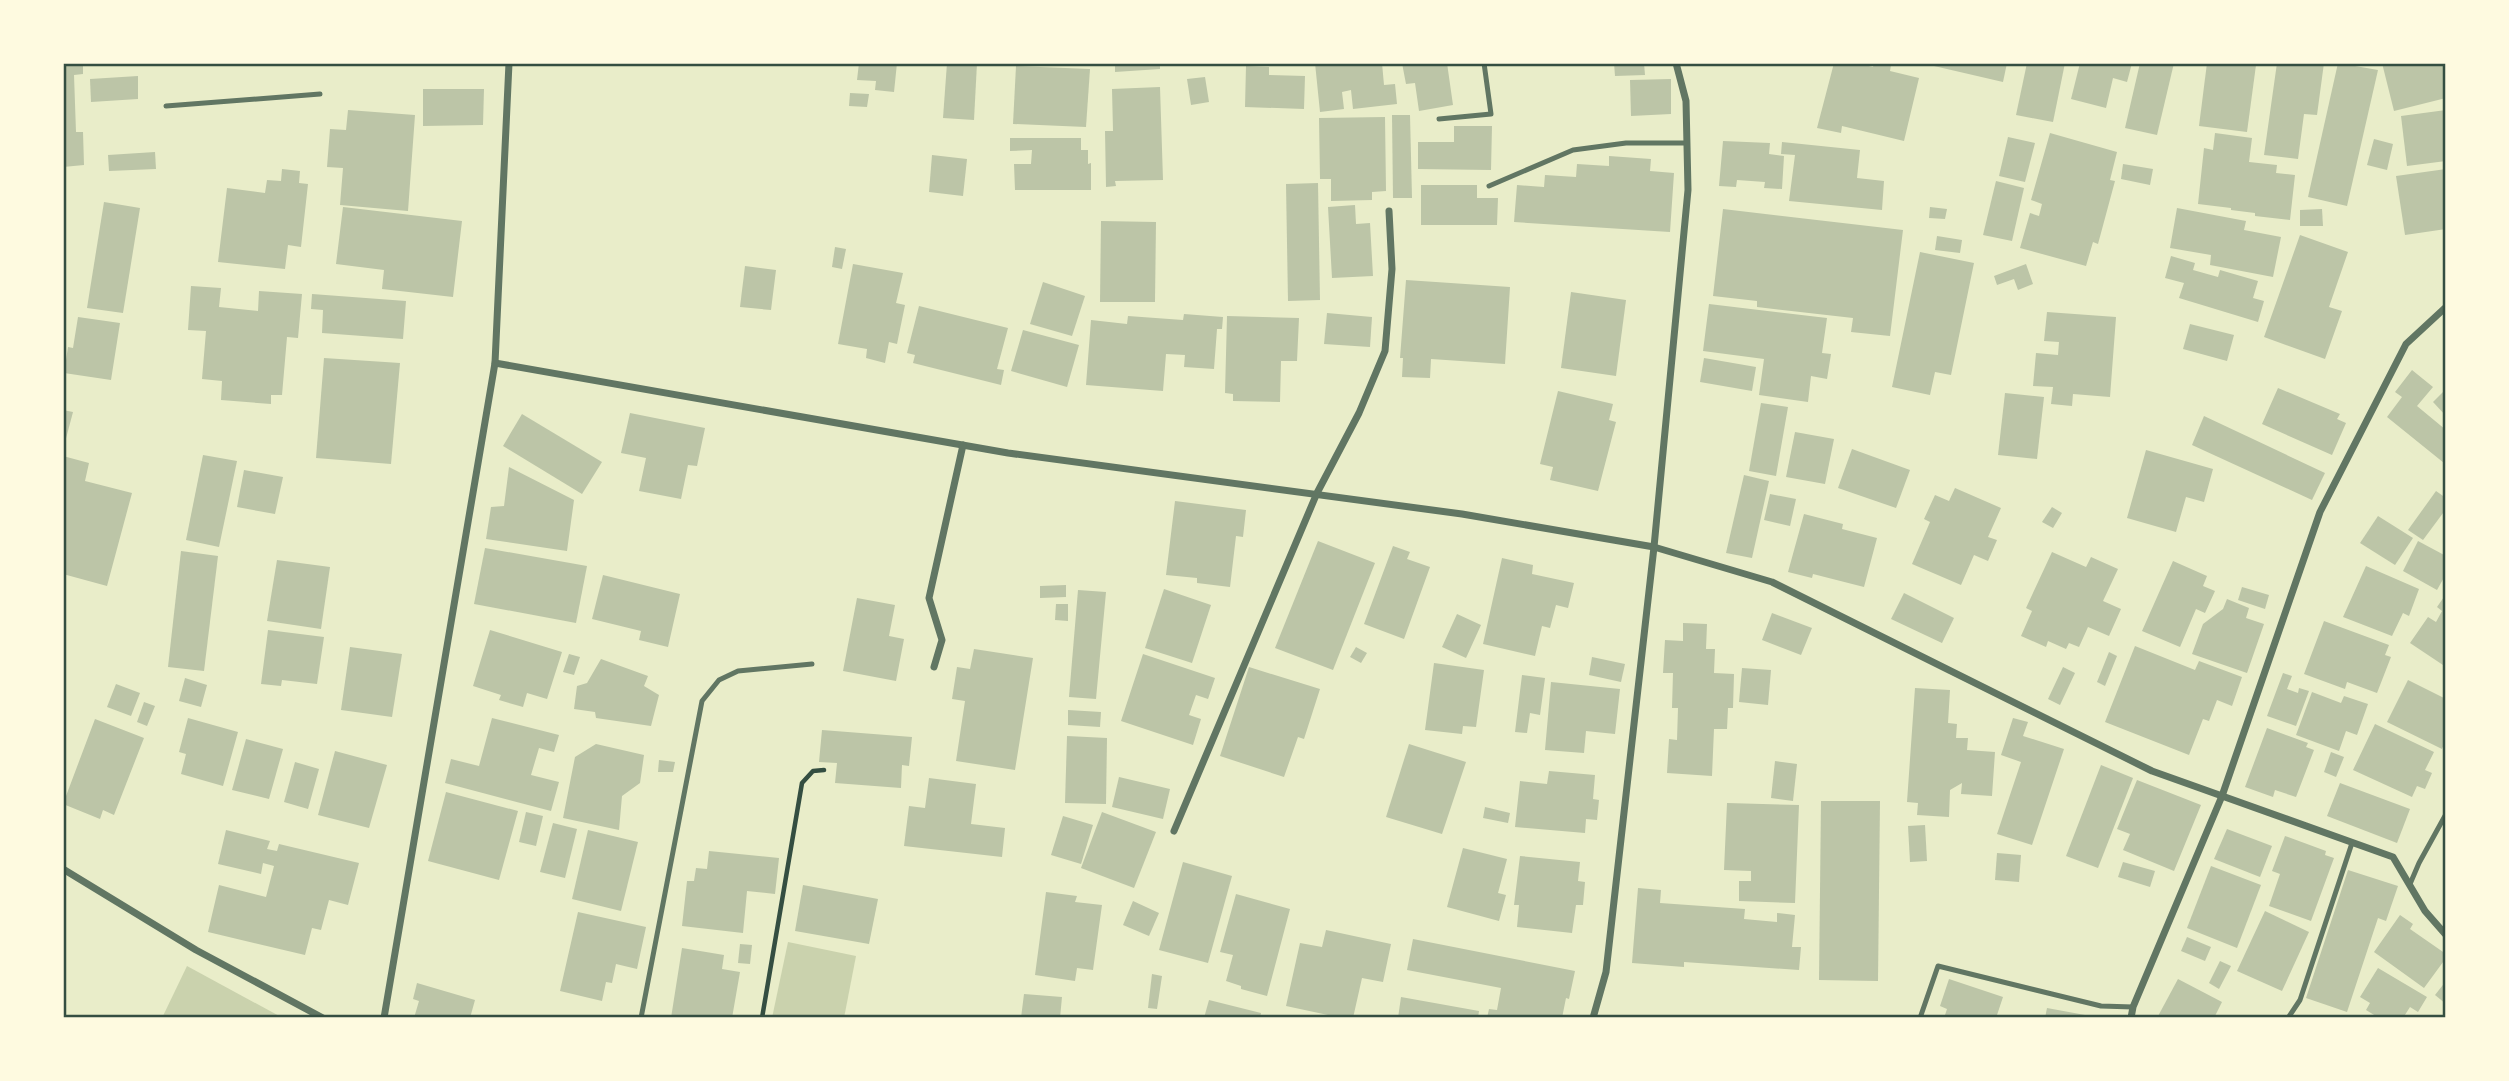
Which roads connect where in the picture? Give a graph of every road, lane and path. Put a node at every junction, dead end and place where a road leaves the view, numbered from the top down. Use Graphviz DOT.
graph roads {
  1 [pos="509,63"];
  2 [pos="1484,63"];
  3 [pos="1676,63"];
  4 [pos="320,94"];
  5 [pos="166,106"];
  6 [pos="1439,119"];
  7 [pos="1687,143"];
  8 [pos="1489,186"];
  9 [pos="1389,211"];
  10 [pos="2446,307"];
  11 [pos="495,363"];
  12 [pos="962,445"];
  13 [pos="1317,493"];
  14 [pos="1654,547"];
  15 [pos="812,664"];
  16 [pos="934,667"];
  17 [pos="824,770"];
  18 [pos="2222,796"];
  19 [pos="2446,814"];
  20 [pos="1174,831"];
  21 [pos="2352,843"];
  22 [pos="63,870"];
  23 [pos="2410,884"];
  24 [pos="2446,935"];
  25 [pos="2133,1007"];
  26 [pos="323,1018"];
  27 [pos="384,1018"];
  28 [pos="641,1018"];
  29 [pos="762,1018"];
  30 [pos="1592,1018"];
  31 [pos="1920,1018"];
  32 [pos="2131,1018"];
  33 [pos="2288,1018"];
  1 -- 11 [label="street"];
  2 -- 6 [label="lane"];
  3 -- 7 [label="street"];
  4 -- 5 [label="lane"];
  7 -- 8 [label="lane"];
  7 -- 14 [label="street"];
  9 -- 13 [label="street"];
  10 -- 18 [label="street"];
  11 -- 12 [label="street"];
  11 -- 27 [label="street"];
  12 -- 13 [label="street"];
  12 -- 16 [label="street"];
  13 -- 14 [label="street"];
  13 -- 20 [label="street"];
  14 -- 18 [label="street"];
  14 -- 30 [label="street"];
  15 -- 28 [label="lane"];
  17 -- 29 [label="path"];
  18 -- 21 [label="street"];
  18 -- 25 [label="street"];
  19 -- 23 [label="lane"];
  21 -- 23 [label="street"];
  21 -- 33 [label="lane"];
  22 -- 26 [label="street"];
  23 -- 24 [label="street"];
  25 -- 31 [label="lane"];
  25 -- 32 [label="street"];
}
